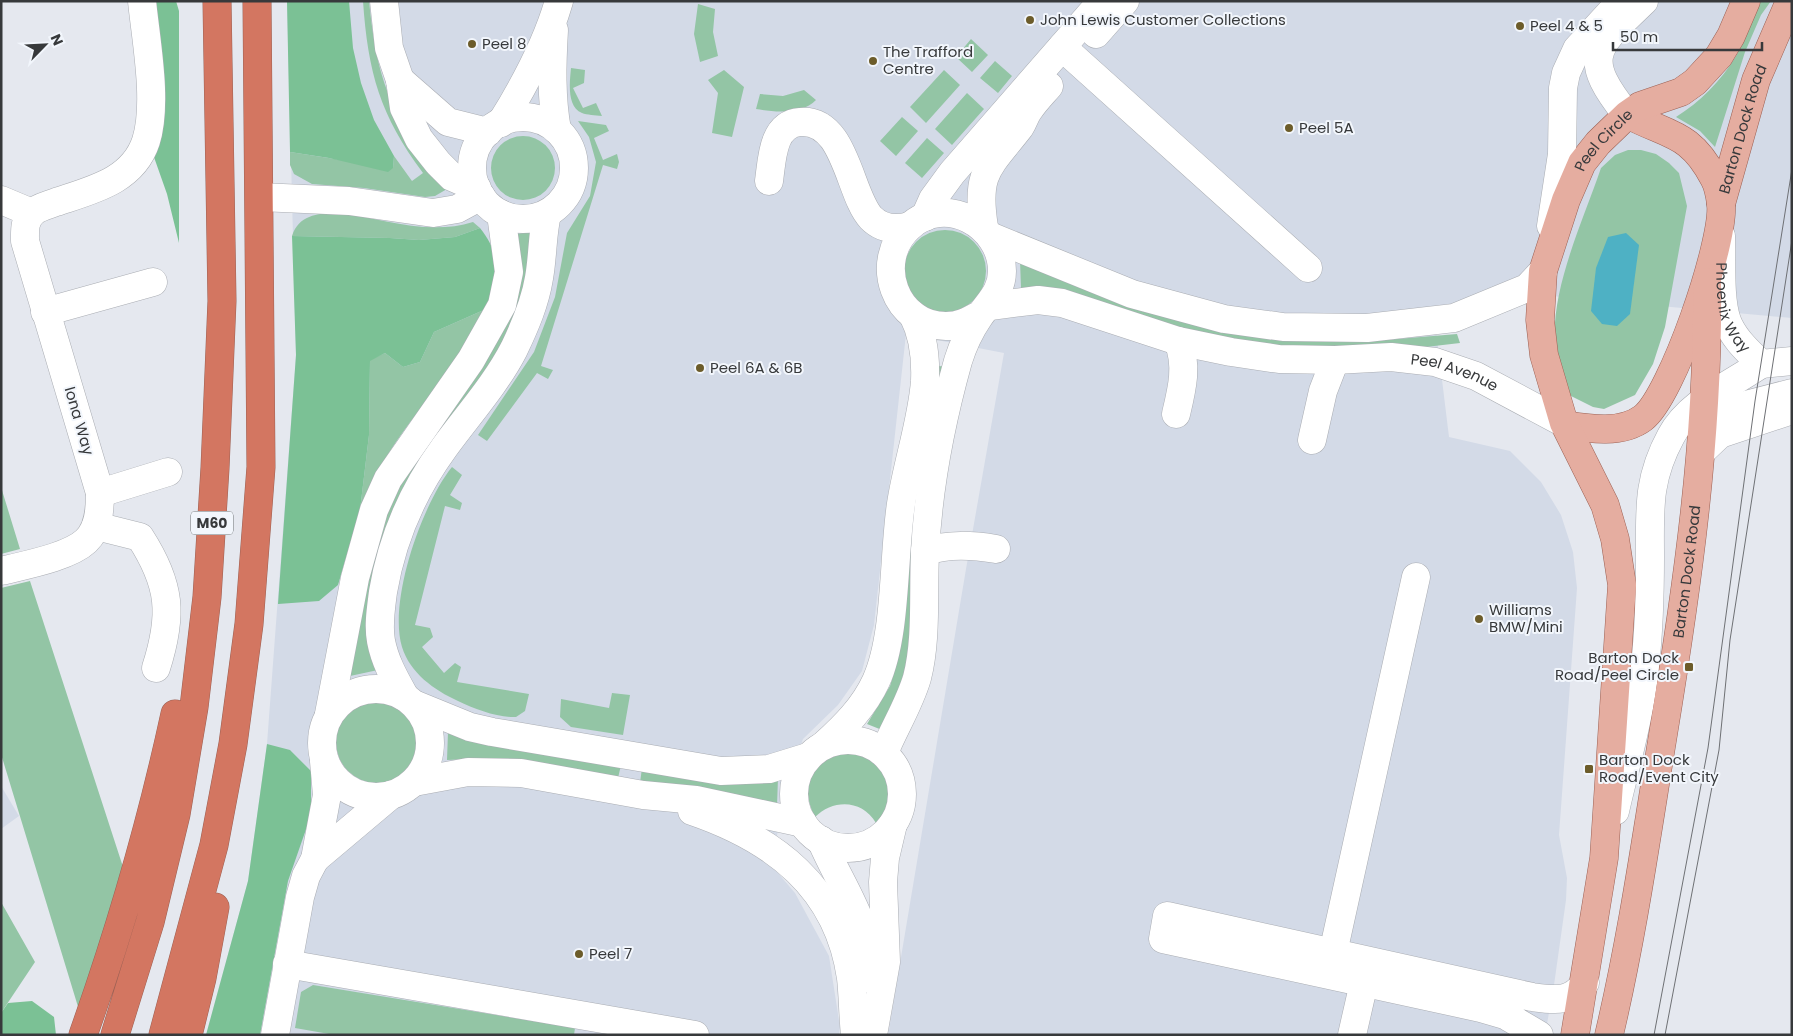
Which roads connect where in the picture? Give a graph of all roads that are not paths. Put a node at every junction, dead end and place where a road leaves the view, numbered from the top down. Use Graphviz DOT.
graph roads {
  1 [pos="142,1"];
  2 [pos="217,1"];
  3 [pos="257,1"];
  4 [pos="384,1"];
  5 [pos="1102,1"];
  6 [pos="1125,1"];
  7 [pos="1621,1"];
  8 [pos="1644,1"];
  9 [pos="1746,1"];
  10 [pos="1790,1"];
  11 [pos="556,9"];
  12 [pos="1072,40"];
  13 [pos="400,80"];
  14 [pos="1628,115"];
  15 [pos="494,127"];
  16 [pos="557,130"];
  17 [pos="769,181"];
  18 [pos="260,197"];
  19 [pos="1,200"];
  20 [pos="486,200"];
  21 [pos="1721,208"];
  22 [pos="32,213"];
  23 [pos="547,214"];
  24 [pos="918,221"];
  25 [pos="988,232"];
  26 [pos="1546,260"];
  27 [pos="1308,268"];
  28 [pos="153,282"];
  29 [pos="1707,282"];
  30 [pos="985,310"];
  31 [pos="45,312"];
  32 [pos="913,315"];
  33 [pos="1178,340"];
  34 [pos="1335,360"];
  35 [pos="1792,361"];
  36 [pos="1761,364"];
  37 [pos="1792,393"];
  38 [pos="1792,410"];
  39 [pos="1698,411"];
  40 [pos="1176,414"];
  41 [pos="1565,424"];
  42 [pos="1632,425"];
  43 [pos="1312,440"];
  44 [pos="1702,451"];
  45 [pos="168,472"];
  46 [pos="100,493"];
  47 [pos="96,526"];
  48 [pos="996,549"];
  49 [pos="925,551"];
  50 [pos="1,571"];
  51 [pos="1416,577"];
  52 [pos="207,597"];
  53 [pos="156,668"];
  54 [pos="410,701"];
  55 [pos="329,714"];
  56 [pos="233,744"];
  57 [pos="816,751"];
  58 [pos="884,753"];
  59 [pos="324,761"];
  60 [pos="414,782"];
  61 [pos="391,795"];
  62 [pos="643,795"];
  63 [pos="893,824"];
  64 [pos="812,832"];
  65 [pos="315,858"];
  66 [pos="1604,858"];
  67 [pos="287,964"];
  68 [pos="1331,964"];
  69 [pos="1367,972"];
  70 [pos="1585,983"];
  71 [pos="1609,1031"];
  72 [pos="84,1035"];
  73 [pos="115,1035"];
  74 [pos="163,1035"];
  75 [pos="188,1035"];
  76 [pos="275,1035"];
  77 [pos="695,1035"];
  78 [pos="855,1035"];
  79 [pos="861,1035"];
  80 [pos="874,1035"];
  81 [pos="1352,1035"];
  82 [pos="1538,1035"];
  83 [pos="1575,1035"];
  1 -- 22 [label="street"];
  2 -- 52 [label="highway, M60"];
  3 -- 18 [label="highway, M60"];
  4 -- 13 [label="street"];
  5 -- 12 [label="street"];
  6 -- 12 [label="street"];
  7 -- 26 [label="street"];
  8 -- 14 [label="street"];
  9 -- 14 [label="main road"];
  10 -- 21 [label="main road, Barton Dock Road"];
  11 -- 15 [label="street"];
  11 -- 16 [label="street"];
  12 -- 24 [label="street"];
  12 -- 25 [label="street"];
  12 -- 27 [label="street"];
  13 -- 15 [label="street"];
  13 -- 20 [label="street"];
  14 -- 21 [label="main road, Peel Circle"];
  14 -- 26 [label="main road, Peel Circle"];
  15 -- 16 [label="street"];
  15 -- 20 [label="street"];
  16 -- 23 [label="street"];
  17 -- 24 [label="street"];
  18 -- 20 [label="street"];
  18 -- 56 [label="highway, M60"];
  19 -- 22 [label="street"];
  20 -- 23 [label="street"];
  20 -- 55 [label="street"];
  21 -- 29 [label="main road, Peel Circle"];
  21 -- 36 [label="street, Phoenix Way"];
  22 -- 31 [label="street, Iona Way"];
  23 -- 54 [label="street"];
  24 -- 25 [label="street"];
  24 -- 32 [label="street"];
  25 -- 26 [label="street"];
  25 -- 30 [label="street"];
  26 -- 41 [label="main road, Peel Circle"];
  28 -- 31 [label="street"];
  29 -- 39 [label="main road, Barton Dock Road"];
  29 -- 42 [label="main road, Peel Circle"];
  30 -- 32 [label="street"];
  30 -- 33 [label="street, Peel Avenue"];
  30 -- 49 [label="street"];
  31 -- 46 [label="street, Iona Way"];
  32 -- 57 [label="street"];
  33 -- 34 [label="street, Peel Avenue"];
  33 -- 40 [label="street"];
  34 -- 41 [label="street, Peel Avenue"];
  34 -- 43 [label="street"];
  35 -- 36 [label="street, Phoenix Way"];
  36 -- 39 [label="street"];
  37 -- 39 [label="street"];
  38 -- 44 [label="street"];
  39 -- 42 [label="street"];
  39 -- 44 [label="main road, Barton Dock Road"];
  39 -- 66 [label="street"];
  41 -- 42 [label="main road, Peel Circle"];
  41 -- 66 [label="main road"];
  44 -- 71 [label="main road, Barton Dock Road"];
  45 -- 46 [label="street"];
  46 -- 47 [label="street, Iona Way"];
  47 -- 50 [label="street"];
  47 -- 53 [label="street"];
  48 -- 49 [label="street"];
  49 -- 58 [label="street"];
  51 -- 68 [label="street"];
  52 -- 72 [label="highway, M60"];
  52 -- 73 [label="highway, M60"];
  54 -- 55 [label="street"];
  54 -- 57 [label="street"];
  54 -- 60 [label="street"];
  55 -- 59 [label="street"];
  56 -- 74 [label="highway, M60"];
  56 -- 75 [label="highway, M60"];
  57 -- 58 [label="street"];
  57 -- 64 [label="street"];
  58 -- 63 [label="street"];
  59 -- 61 [label="street"];
  59 -- 65 [label="street"];
  60 -- 61 [label="street"];
  60 -- 62 [label="street"];
  61 -- 65 [label="street"];
  62 -- 64 [label="street"];
  62 -- 78 [label="street"];
  63 -- 64 [label="street"];
  63 -- 80 [label="street"];
  64 -- 79 [label="street"];
  65 -- 67 [label="street"];
  66 -- 70 [label="main road"];
  67 -- 76 [label="street"];
  67 -- 77 [label="street"];
  68 -- 68 [label="street"];
  68 -- 69 [label="street"];
  69 -- 70 [label="street"];
  69 -- 81 [label="street"];
  69 -- 82 [label="street"];
  70 -- 83 [label="main road"];
}
